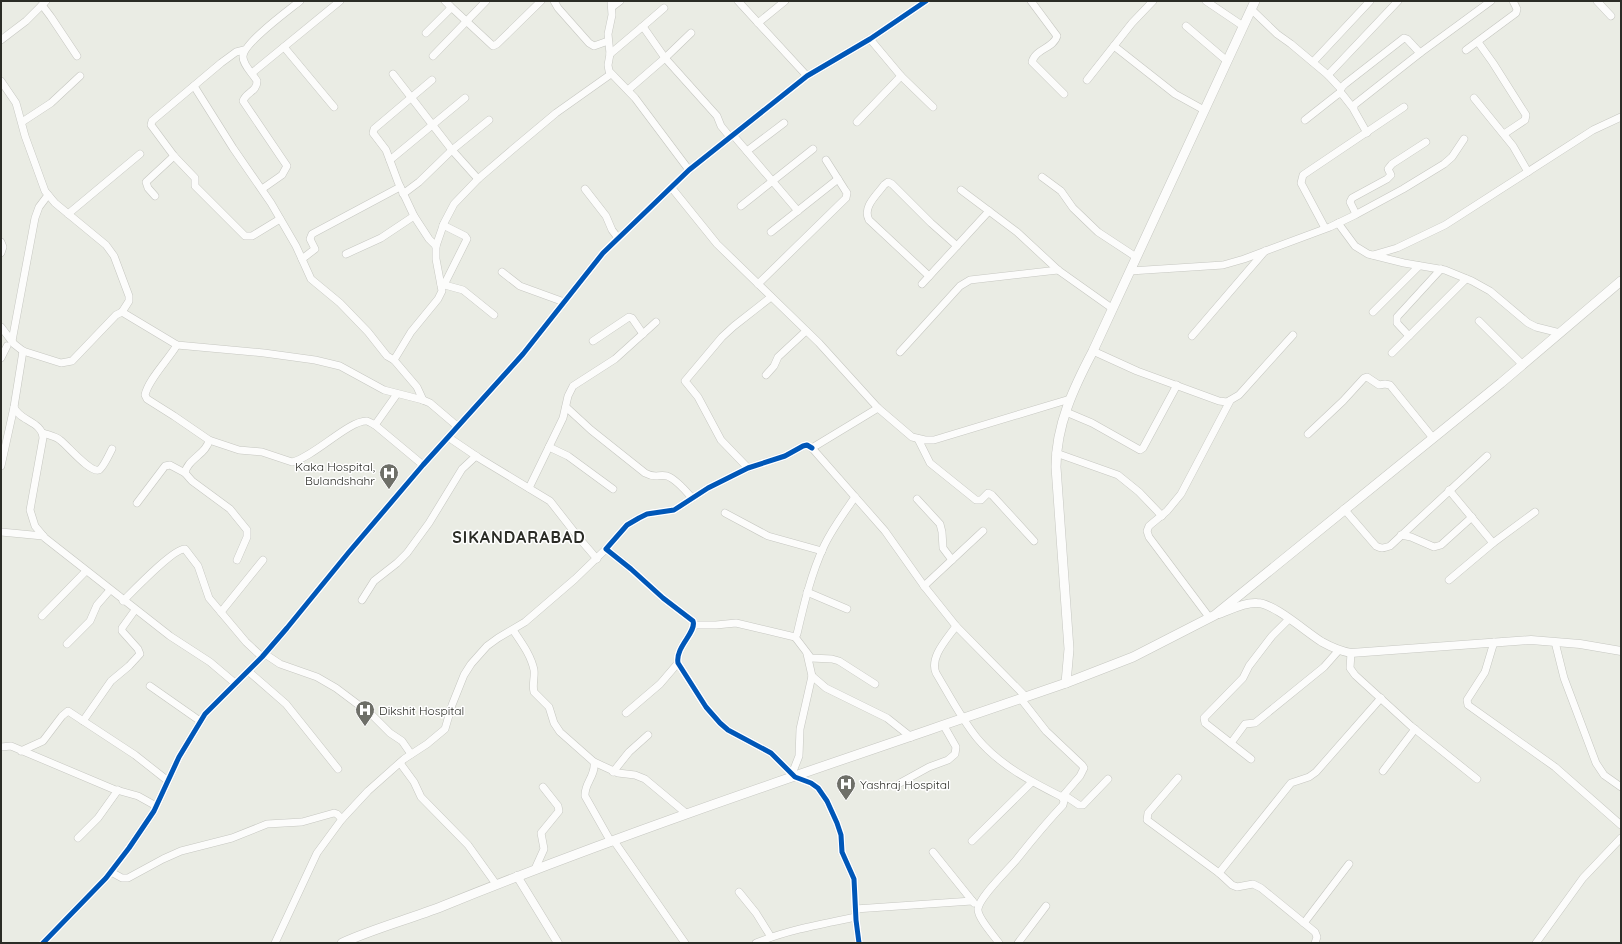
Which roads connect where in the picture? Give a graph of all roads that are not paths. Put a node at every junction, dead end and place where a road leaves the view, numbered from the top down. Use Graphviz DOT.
graph roads {
  1 [pos="300,1"];
  2 [pos="486,1"];
  3 [pos="541,1"];
  4 [pos="554,1"];
  5 [pos="620,1"];
  6 [pos="738,1"];
  7 [pos="785,1"];
  8 [pos="926,1"];
  9 [pos="1031,1"];
  10 [pos="1152,1"];
  11 [pos="1206,1"];
  12 [pos="1370,1"];
  13 [pos="1398,1"];
  14 [pos="1491,1"];
  15 [pos="1512,1"];
  16 [pos="1597,1"];
  17 [pos="338,2"];
  18 [pos="44,3"];
  19 [pos="448,4"];
  20 [pos="611,4"];
  21 [pos="1253,5"];
  22 [pos="664,8"];
  23 [pos="1611,16"];
  24 [pos="466,21"];
  25 [pos="758,23"];
  26 [pos="1186,26"];
  27 [pos="1243,26"];
  28 [pos="642,27"];
  29 [pos="426,33"];
  30 [pos="691,33"];
  31 [pos="870,39"];
  32 [pos="1,40"];
  33 [pos="608,41"];
  34 [pos="1478,42"];
  35 [pos="1114,46"];
  36 [pos="284,47"];
  37 [pos="244,50"];
  38 [pos="1466,50"];
  39 [pos="1420,53"];
  40 [pos="610,54"];
  41 [pos="77,56"];
  42 [pos="433,56"];
  43 [pos="665,58"];
  44 [pos="1227,61"];
  45 [pos="1313,62"];
  46 [pos="252,74"];
  47 [pos="393,74"];
  48 [pos="611,74"];
  49 [pos="80,76"];
  50 [pos="808,76"];
  51 [pos="900,76"];
  52 [pos="1328,76"];
  53 [pos="432,80"];
  54 [pos="1087,80"];
  55 [pos="1,81"];
  56 [pos="194,86"];
  57 [pos="628,90"];
  58 [pos="1340,92"];
  59 [pos="1064,94"];
  60 [pos="411,97"];
  61 [pos="465,98"];
  62 [pos="1474,98"];
  63 [pos="933,106"];
  64 [pos="334,107"];
  65 [pos="1404,107"];
  66 [pos="1353,108"];
  67 [pos="1204,110"];
  68 [pos="1621,117"];
  69 [pos="489,120"];
  70 [pos="1305,120"];
  71 [pos="22,122"];
  72 [pos="857,122"];
  73 [pos="784,123"];
  74 [pos="432,124"];
  75 [pos="1367,133"];
  76 [pos="1504,134"];
  77 [pos="732,136"];
  78 [pos="1464,139"];
  79 [pos="1426,142"];
  80 [pos="813,149"];
  81 [pos="452,150"];
  82 [pos="747,151"];
  83 [pos="140,154"];
  84 [pos="174,156"];
  85 [pos="390,160"];
  86 [pos="826,160"];
  87 [pos="689,170"];
  88 [pos="1528,172"];
  89 [pos="1042,176"];
  90 [pos="478,179"];
  91 [pos="838,179"];
  92 [pos="773,182"];
  93 [pos="400,187"];
  94 [pos="671,187"];
  95 [pos="262,189"];
  96 [pos="585,189"];
  97 [pos="960,190"];
  98 [pos="404,194"];
  99 [pos="155,196"];
  100 [pos="50,198"];
  101 [pos="742,206"];
  102 [pos="798,211"];
  103 [pos="989,211"];
  104 [pos="68,214"];
  105 [pos="1356,214"];
  106 [pos="414,216"];
  107 [pos="280,219"];
  108 [pos="1338,223"];
  109 [pos="443,225"];
  110 [pos="1325,228"];
  111 [pos="771,232"];
  112 [pos="618,238"];
  113 [pos="1,242"];
  114 [pos="436,246"];
  115 [pos="957,246"];
  116 [pos="1266,250"];
  117 [pos="1,254"];
  118 [pos="346,254"];
  119 [pos="1373,255"];
  120 [pos="1136,257"];
  121 [pos="302,259"];
  122 [pos="1419,266"];
  123 [pos="1441,269"];
  124 [pos="1058,270"];
  125 [pos="1130,271"];
  126 [pos="502,272"];
  127 [pos="929,276"];
  128 [pos="1466,279"];
  129 [pos="1621,281"];
  130 [pos="758,284"];
  131 [pos="922,284"];
  132 [pos="443,285"];
  133 [pos="771,297"];
  134 [pos="564,302"];
  135 [pos="1112,309"];
  136 [pos="122,312"];
  137 [pos="1372,312"];
  138 [pos="494,315"];
  139 [pos="1479,321"];
  140 [pos="656,322"];
  141 [pos="1,327"];
  142 [pos="806,331"];
  143 [pos="1560,333"];
  144 [pos="643,334"];
  145 [pos="1293,335"];
  146 [pos="1192,336"];
  147 [pos="1409,336"];
  148 [pos="593,341"];
  149 [pos="177,345"];
  150 [pos="13,346"];
  151 [pos="1093,351"];
  152 [pos="900,352"];
  153 [pos="1392,353"];
  154 [pos="1,358"];
  155 [pos="394,360"];
  156 [pos="1522,365"];
  157 [pos="766,375"];
  158 [pos="1178,385"];
  159 [pos="397,394"];
  160 [pos="1070,399"];
  161 [pos="423,400"];
  162 [pos="1230,401"];
  163 [pos="14,407"];
  164 [pos="566,407"];
  165 [pos="878,408"];
  166 [pos="1066,412"];
  167 [pos="375,425"];
  168 [pos="457,426"];
  169 [pos="42,433"];
  170 [pos="1308,434"];
  171 [pos="448,437"];
  172 [pos="1433,438"];
  173 [pos="918,439"];
  174 [pos="209,440"];
  175 [pos="549,448"];
  176 [pos="812,448"];
  177 [pos="112,449"];
  178 [pos="1056,453"];
  179 [pos="476,456"];
  180 [pos="1487,456"];
  181 [pos="423,465"];
  182 [pos="1,466"];
  183 [pos="748,468"];
  184 [pos="185,473"];
  185 [pos="529,488"];
  186 [pos="613,489"];
  187 [pos="1449,490"];
  188 [pos="855,497"];
  189 [pos="692,498"];
  190 [pos="917,500"];
  191 [pos="137,503"];
  192 [pos="1344,509"];
  193 [pos="1536,512"];
  194 [pos="725,513"];
  195 [pos="1162,516"];
  196 [pos="1472,517"];
  197 [pos="1,532"];
  198 [pos="983,532"];
  199 [pos="1401,535"];
  200 [pos="43,536"];
  201 [pos="1034,541"];
  202 [pos="1493,543"];
  203 [pos="606,549"];
  204 [pos="822,551"];
  205 [pos="597,558"];
  206 [pos="237,560"];
  207 [pos="263,560"];
  208 [pos="952,560"];
  209 [pos="86,571"];
  210 [pos="1449,580"];
  211 [pos="924,586"];
  212 [pos="110,590"];
  213 [pos="807,592"];
  214 [pos="362,600"];
  215 [pos="124,601"];
  216 [pos="847,609"];
  217 [pos="135,610"];
  218 [pos="221,612"];
  219 [pos="42,616"];
  220 [pos="1212,616"];
  221 [pos="1286,617"];
  222 [pos="694,625"];
  223 [pos="956,626"];
  224 [pos="512,630"];
  225 [pos="795,637"];
  226 [pos="1494,642"];
  227 [pos="1555,642"];
  228 [pos="68,644"];
  229 [pos="1339,650"];
  230 [pos="1621,651"];
  231 [pos="1351,653"];
  232 [pos="807,654"];
  233 [pos="263,655"];
  234 [pos="678,663"];
  235 [pos="248,671"];
  236 [pos="812,676"];
  237 [pos="1066,682"];
  238 [pos="236,684"];
  239 [pos="875,684"];
  240 [pos="150,686"];
  241 [pos="1023,698"];
  242 [pos="1381,698"];
  243 [pos="626,713"];
  244 [pos="964,719"];
  245 [pos="82,720"];
  246 [pos="200,721"];
  247 [pos="944,726"];
  248 [pos="1415,729"];
  249 [pos="648,735"];
  250 [pos="911,737"];
  251 [pos="1231,743"];
  252 [pos="1,747"];
  253 [pos="21,751"];
  254 [pos="411,754"];
  255 [pos="1251,759"];
  256 [pos="594,762"];
  257 [pos="400,763"];
  258 [pos="338,769"];
  259 [pos="1383,771"];
  260 [pos="613,772"];
  261 [pos="794,775"];
  262 [pos="1178,778"];
  263 [pos="1108,779"];
  264 [pos="1477,779"];
  265 [pos="168,781"];
  266 [pos="1032,782"];
  267 [pos="900,783"];
  268 [pos="543,787"];
  269 [pos="1621,787"];
  270 [pos="118,790"];
  271 [pos="1063,796"];
  272 [pos="156,806"];
  273 [pos="687,814"];
  274 [pos="342,820"];
  275 [pos="1621,826"];
  276 [pos="78,838"];
  277 [pos="1621,838"];
  278 [pos="972,841"];
  279 [pos="612,842"];
  280 [pos="933,852"];
  281 [pos="1349,864"];
  282 [pos="535,869"];
  283 [pos="111,872"];
  284 [pos="1219,873"];
  285 [pos="517,876"];
  286 [pos="496,884"];
  287 [pos="739,892"];
  288 [pos="972,901"];
  289 [pos="1046,906"];
  290 [pos="978,907"];
  291 [pos="856,909"];
  292 [pos="856,917"];
  293 [pos="1304,923"];
  294 [pos="857,932"];
  295 [pos="771,937"];
  296 [pos="557,942"];
  297 [pos="43,943"];
  298 [pos="276,943"];
  299 [pos="342,943"];
  300 [pos="685,943"];
  301 [pos="756,943"];
  302 [pos="856,943"];
  303 [pos="860,943"];
  304 [pos="999,943"];
  305 [pos="1018,943"];
  306 [pos="1315,943"];
  307 [pos="1536,943"];
  1 -- 37 [label="street"];
  2 -- 24 [label="street"];
  3 -- 24 [label="street"];
  4 -- 33 [label="street"];
  5 -- 20 [label="street"];
  6 -- 25 [label="street"];
  7 -- 25 [label="street"];
  8 -- 31 [label="street"];
  9 -- 59 [label="street"];
  10 -- 35 [label="street"];
  11 -- 27 [label="street"];
  12 -- 45 [label="street"];
  13 -- 52 [label="street"];
  14 -- 39 [label="street"];
  15 -- 34 [label="street"];
  16 -- 23 [label="street"];
  17 -- 36 [label="street"];
  18 -- 32 [label="street"];
  18 -- 41 [label="street"];
  19 -- 24 [label="street"];
  19 -- 29 [label="street"];
  20 -- 33 [label="street"];
  21 -- 27 [label="main road"];
  21 -- 45 [label="street"];
  22 -- 28 [label="street"];
  24 -- 42 [label="street"];
  25 -- 50 [label="street"];
  26 -- 44 [label="street"];
  27 -- 44 [label="main road"];
  28 -- 40 [label="street"];
  28 -- 43 [label="street"];
  30 -- 43 [label="street"];
  31 -- 50 [label="street"];
  31 -- 51 [label="street"];
  33 -- 40 [label="street"];
  34 -- 38 [label="street"];
  34 -- 76 [label="street"];
  35 -- 54 [label="street"];
  35 -- 67 [label="street"];
  36 -- 46 [label="street"];
  36 -- 64 [label="street"];
  37 -- 46 [label="street"];
  37 -- 56 [label="street"];
  39 -- 58 [label="street"];
  39 -- 66 [label="street"];
  40 -- 48 [label="street"];
  43 -- 57 [label="street"];
  43 -- 77 [label="street"];
  44 -- 67 [label="main road"];
  45 -- 52 [label="street"];
  46 -- 95 [label="street"];
  47 -- 60 [label="street"];
  48 -- 57 [label="street"];
  48 -- 90 [label="street"];
  49 -- 71 [label="street"];
  50 -- 77 [label="street"];
  51 -- 63 [label="street"];
  51 -- 72 [label="street"];
  52 -- 58 [label="street"];
  53 -- 60 [label="street"];
  55 -- 71 [label="street"];
  56 -- 84 [label="street"];
  56 -- 95 [label="street"];
  57 -- 87 [label="street"];
  58 -- 66 [label="street"];
  58 -- 70 [label="street"];
  60 -- 74 [label="street"];
  60 -- 85 [label="street"];
  61 -- 74 [label="street"];
  62 -- 76 [label="street"];
  65 -- 75 [label="street"];
  66 -- 75 [label="street"];
  67 -- 120 [label="main road"];
  68 -- 88 [label="street"];
  69 -- 81 [label="street"];
  71 -- 100 [label="street"];
  73 -- 82 [label="street"];
  74 -- 81 [label="street"];
  74 -- 85 [label="street"];
  75 -- 110 [label="street"];
  76 -- 88 [label="street"];
  77 -- 82 [label="street"];
  77 -- 87 [label="street"];
  78 -- 105 [label="street"];
  79 -- 105 [label="street"];
  80 -- 92 [label="street"];
  81 -- 90 [label="street"];
  81 -- 98 [label="street"];
  82 -- 92 [label="street"];
  83 -- 104 [label="street"];
  84 -- 99 [label="street"];
  84 -- 107 [label="street"];
  85 -- 93 [label="street"];
  86 -- 91 [label="street"];
  87 -- 94 [label="street"];
  88 -- 119 [label="street"];
  89 -- 120 [label="street"];
  90 -- 109 [label="street"];
  91 -- 102 [label="street"];
  91 -- 130 [label="street"];
  92 -- 101 [label="street"];
  92 -- 102 [label="street"];
  93 -- 98 [label="street"];
  93 -- 121 [label="street"];
  94 -- 112 [label="street"];
  94 -- 130 [label="street"];
  95 -- 107 [label="street"];
  96 -- 112 [label="street"];
  97 -- 103 [label="street"];
  98 -- 106 [label="street"];
  100 -- 104 [label="street"];
  100 -- 150 [label="street"];
  102 -- 111 [label="street"];
  103 -- 115 [label="street"];
  103 -- 124 [label="street"];
  104 -- 136 [label="street"];
  105 -- 108 [label="street"];
  106 -- 114 [label="street"];
  106 -- 118 [label="street"];
  107 -- 121 [label="street"];
  108 -- 110 [label="street"];
  108 -- 119 [label="street"];
  109 -- 114 [label="street"];
  109 -- 132 [label="street"];
  110 -- 116 [label="street"];
  112 -- 134 [label="street"];
  113 -- 117 [label="street"];
  114 -- 132 [label="street"];
  115 -- 127 [label="street"];
  115 -- 127 [label="street"];
  116 -- 125 [label="street"];
  116 -- 146 [label="street"];
  119 -- 122 [label="street"];
  120 -- 125 [label="main road"];
  121 -- 155 [label="street"];
  122 -- 123 [label="street"];
  122 -- 137 [label="street"];
  123 -- 128 [label="street"];
  123 -- 147 [label="street"];
  124 -- 135 [label="street"];
  124 -- 152 [label="street"];
  125 -- 135 [label="main road"];
  126 -- 134 [label="street"];
  127 -- 131 [label="street"];
  128 -- 143 [label="street"];
  128 -- 147 [label="street"];
  129 -- 143 [label="main road"];
  130 -- 133 [label="street"];
  132 -- 138 [label="street"];
  132 -- 155 [label="street"];
  133 -- 142 [label="street"];
  133 -- 183 [label="street"];
  134 -- 168 [label="street"];
  135 -- 151 [label="main road"];
  136 -- 149 [label="street"];
  136 -- 150 [label="street"];
  139 -- 156 [label="street"];
  140 -- 144 [label="street"];
  141 -- 150 [label="street"];
  142 -- 157 [label="street"];
  142 -- 165 [label="street"];
  143 -- 156 [label="main road"];
  144 -- 148 [label="street"];
  144 -- 164 [label="street"];
  145 -- 162 [label="street"];
  147 -- 153 [label="street"];
  149 -- 159 [label="street"];
  149 -- 174 [label="street"];
  150 -- 154 [label="street"];
  150 -- 163 [label="street"];
  151 -- 158 [label="street"];
  151 -- 160 [label="main road"];
  155 -- 161 [label="street"];
  156 -- 172 [label="main road"];
  158 -- 162 [label="street"];
  158 -- 166 [label="street"];
  159 -- 161 [label="street"];
  159 -- 167 [label="street"];
  160 -- 166 [label="main road"];
  160 -- 173 [label="street"];
  161 -- 168 [label="street"];
  162 -- 195 [label="street"];
  163 -- 169 [label="street"];
  163 -- 182 [label="street"];
  164 -- 175 [label="street"];
  164 -- 189 [label="street"];
  165 -- 173 [label="street"];
  165 -- 176 [label="street"];
  166 -- 178 [label="main road"];
  167 -- 174 [label="street"];
  167 -- 181 [label="street"];
  168 -- 171 [label="street"];
  169 -- 177 [label="street"];
  169 -- 200 [label="street"];
  170 -- 172 [label="street"];
  171 -- 179 [label="street"];
  171 -- 181 [label="street"];
  172 -- 192 [label="main road"];
  173 -- 201 [label="street"];
  174 -- 184 [label="street"];
  175 -- 185 [label="street"];
  175 -- 186 [label="street"];
  176 -- 183 [label="street"];
  176 -- 188 [label="street"];
  178 -- 195 [label="street"];
  178 -- 237 [label="main road"];
  179 -- 185 [label="street"];
  179 -- 214 [label="street"];
  180 -- 187 [label="street"];
  181 -- 233 [label="street"];
  183 -- 189 [label="street"];
  184 -- 191 [label="street"];
  184 -- 206 [label="street"];
  185 -- 205 [label="street"];
  187 -- 196 [label="street"];
  187 -- 199 [label="street"];
  188 -- 204 [label="street"];
  188 -- 211 [label="street"];
  189 -- 203 [label="street"];
  190 -- 208 [label="street"];
  192 -- 199 [label="street"];
  192 -- 220 [label="main road"];
  193 -- 202 [label="street"];
  194 -- 204 [label="street"];
  195 -- 220 [label="street"];
  196 -- 199 [label="street"];
  196 -- 202 [label="street"];
  197 -- 200 [label="street"];
  198 -- 208 [label="street"];
  200 -- 209 [label="street"];
  202 -- 210 [label="street"];
  203 -- 205 [label="street"];
  203 -- 222 [label="street"];
  204 -- 213 [label="street"];
  205 -- 224 [label="street"];
  207 -- 218 [label="street"];
  208 -- 211 [label="street"];
  209 -- 212 [label="street"];
  209 -- 219 [label="street"];
  211 -- 223 [label="street"];
  212 -- 215 [label="street"];
  212 -- 228 [label="street"];
  213 -- 216 [label="street"];
  213 -- 225 [label="street"];
  215 -- 217 [label="street"];
  215 -- 218 [label="street"];
  217 -- 238 [label="street"];
  217 -- 245 [label="street"];
  218 -- 233 [label="street"];
  220 -- 221 [label="street"];
  220 -- 237 [label="main road"];
  221 -- 229 [label="street"];
  221 -- 251 [label="street"];
  222 -- 225 [label="street"];
  222 -- 234 [label="street"];
  223 -- 241 [label="street"];
  223 -- 244 [label="street"];
  224 -- 254 [label="street"];
  224 -- 256 [label="street"];
  225 -- 232 [label="street"];
  226 -- 227 [label="street"];
  226 -- 231 [label="street"];
  226 -- 275 [label="street"];
  227 -- 230 [label="street"];
  227 -- 269 [label="street"];
  229 -- 231 [label="street"];
  229 -- 251 [label="street"];
  231 -- 242 [label="street"];
  232 -- 236 [label="street"];
  232 -- 239 [label="street"];
  233 -- 235 [label="street"];
  233 -- 254 [label="street"];
  234 -- 243 [label="street"];
  234 -- 261 [label="street"];
  235 -- 238 [label="street"];
  235 -- 258 [label="street"];
  236 -- 250 [label="street"];
  236 -- 261 [label="street"];
  237 -- 241 [label="main road"];
  238 -- 246 [label="street"];
  240 -- 246 [label="street"];
  241 -- 244 [label="main road"];
  241 -- 271 [label="street"];
  242 -- 248 [label="street"];
  242 -- 284 [label="street"];
  244 -- 247 [label="main road"];
  244 -- 266 [label="street"];
  245 -- 253 [label="street"];
  245 -- 265 [label="street"];
  246 -- 265 [label="street"];
  247 -- 250 [label="main road"];
  247 -- 267 [label="street"];
  248 -- 259 [label="street"];
  248 -- 264 [label="street"];
  249 -- 260 [label="street"];
  250 -- 261 [label="main road"];
  251 -- 255 [label="street"];
  252 -- 253 [label="street"];
  253 -- 270 [label="street"];
  254 -- 257 [label="street"];
  256 -- 260 [label="street"];
  256 -- 279 [label="street"];
  257 -- 274 [label="street"];
  257 -- 286 [label="street"];
  260 -- 273 [label="street"];
  261 -- 273 [label="main road"];
  261 -- 291 [label="street"];
  262 -- 284 [label="street"];
  263 -- 271 [label="street"];
  265 -- 272 [label="street"];
  266 -- 271 [label="street"];
  266 -- 278 [label="street"];
  268 -- 282 [label="street"];
  270 -- 272 [label="street"];
  270 -- 276 [label="street"];
  271 -- 290 [label="street"];
  272 -- 283 [label="street"];
  273 -- 279 [label="main road"];
  274 -- 283 [label="street"];
  274 -- 298 [label="street"];
  277 -- 307 [label="street"];
  279 -- 282 [label="main road"];
  279 -- 300 [label="street"];
  280 -- 288 [label="street"];
  281 -- 293 [label="street"];
  282 -- 285 [label="main road"];
  283 -- 297 [label="street"];
  284 -- 293 [label="street"];
  285 -- 286 [label="main road"];
  285 -- 296 [label="street"];
  286 -- 299 [label="main road"];
  287 -- 295 [label="street"];
  288 -- 290 [label="street"];
  288 -- 291 [label="street"];
  289 -- 305 [label="street"];
  290 -- 304 [label="street"];
  291 -- 292 [label="street"];
  292 -- 294 [label="street"];
  292 -- 295 [label="street"];
  293 -- 306 [label="street"];
  294 -- 302 [label="street"];
  294 -- 303 [label="street"];
  295 -- 301 [label="street"];
}
